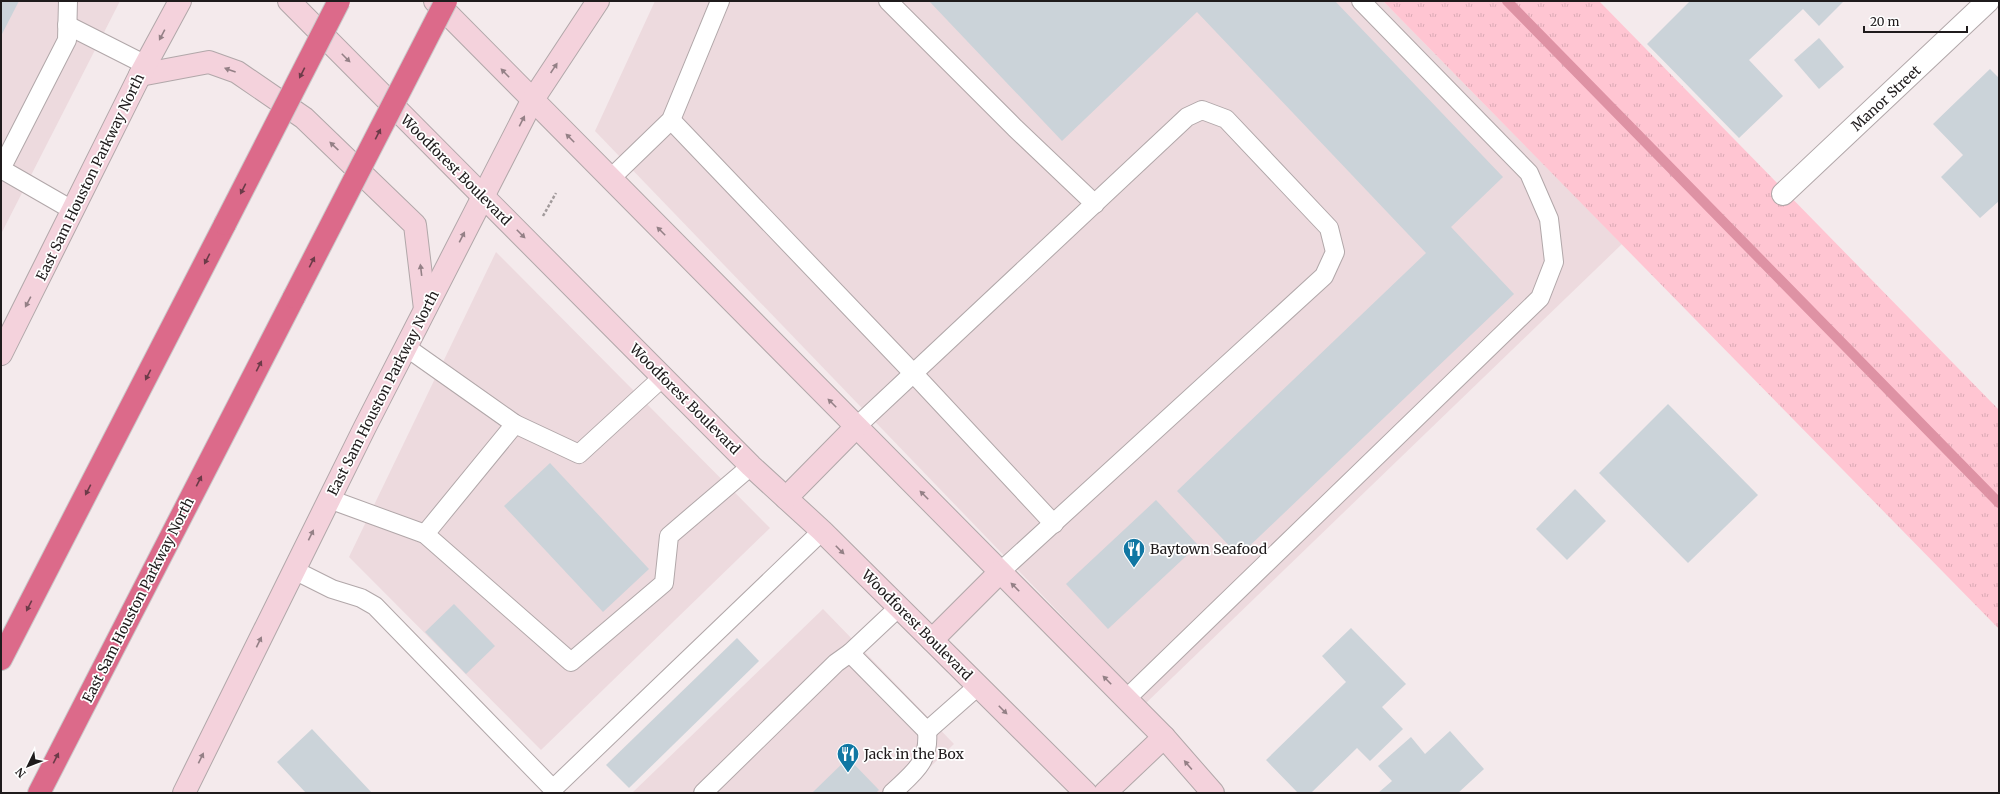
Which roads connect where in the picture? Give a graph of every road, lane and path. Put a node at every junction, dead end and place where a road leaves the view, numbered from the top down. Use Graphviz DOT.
graph roads {
  1 [pos="68,1"];
  2 [pos="180,1"];
  3 [pos="289,1"];
  4 [pos="339,1"];
  5 [pos="435,1"];
  6 [pos="446,1"];
  7 [pos="598,1"];
  8 [pos="720,1"];
  9 [pos="888,1"];
  10 [pos="1361,1"];
  11 [pos="1988,1"];
  12 [pos="67,25"];
  13 [pos="143,70"];
  14 [pos="532,100"];
  15 [pos="671,120"];
  16 [pos="1,169"];
  17 [pos="610,179"];
  18 [pos="556,194"];
  19 [pos="1783,194"];
  20 [pos="483,197"];
  21 [pos="1095,204"];
  22 [pos="74,211"];
  23 [pos="540,220"];
  24 [pos="425,309"];
  25 [pos="406,347"];
  26 [pos="1,354"];
  27 [pos="914,374"];
  28 [pos="664,376"];
  29 [pos="515,424"];
  30 [pos="856,427"];
  31 [pos="751,466"];
  32 [pos="786,498"];
  33 [pos="329,499"];
  34 [pos="1054,524"];
  35 [pos="822,531"];
  36 [pos="425,534"];
  37 [pos="294,570"];
  38 [pos="1000,572"];
  39 [pos="899,607"];
  40 [pos="932,640"];
  41 [pos="850,653"];
  42 [pos="1,659"];
  43 [pos="978,686"];
  44 [pos="1126,699"];
  45 [pos="927,732"];
  46 [pos="1164,737"];
  47 [pos="554,791"];
  48 [pos="38,793"];
  49 [pos="184,793"];
  50 [pos="703,793"];
  51 [pos="892,793"];
  52 [pos="1086,793"];
  53 [pos="1105,793"];
  54 [pos="1213,793"];
  1 -- 12 [label="lane"];
  2 -- 13 [label="main road, East Sam Houston Parkway North, one-way"];
  3 -- 20 [label="main road, Woodforest Boulevard, one-way"];
  4 -- 42 [label="highway, one-way, bridge"];
  14 -- 5 [label="main road, one-way"];
  48 -- 6 [label="highway, East Sam Houston Parkway North, one-way, bridge"];
  14 -- 7 [label="main road, East Sam Houston Parkway North, one-way"];
  8 -- 15 [label="lane"];
  9 -- 21 [label="lane"];
  10 -- 44 [label="lane"];
  11 -- 19 [label="street, Manor Street"];
  12 -- 13 [label="lane"];
  12 -- 16 [label="lane"];
  13 -- 22 [label="main road, East Sam Houston Parkway North"];
  24 -- 13 [label="main road, one-way"];
  17 -- 14 [label="main road, one-way"];
  20 -- 14 [label="main road, East Sam Houston Parkway North, one-way"];
  15 -- 17 [label="lane"];
  15 -- 27 [label="lane"];
  16 -- 22 [label="lane"];
  30 -- 17 [label="main road, one-way"];
  18 -- 23 [label="path"];
  24 -- 20 [label="main road, East Sam Houston Parkway North, one-way"];
  20 -- 28 [label="main road, Woodforest Boulevard, one-way"];
  21 -- 27 [label="lane"];
  21 -- 34 [label="lane"];
  22 -- 26 [label="main road, East Sam Houston Parkway North, one-way"];
  24 -- 25 [label="main road, East Sam Houston Parkway North"];
  25 -- 29 [label="lane"];
  25 -- 33 [label="main road, East Sam Houston Parkway North"];
  27 -- 30 [label="lane"];
  27 -- 34 [label="lane"];
  28 -- 29 [label="lane"];
  28 -- 31 [label="main road, Woodforest Boulevard"];
  29 -- 36 [label="lane"];
  30 -- 32 [label="main road"];
  38 -- 30 [label="main road, one-way"];
  31 -- 32 [label="main road, Woodforest Boulevard"];
  31 -- 36 [label="lane"];
  32 -- 35 [label="main road, Woodforest Boulevard"];
  33 -- 36 [label="lane"];
  37 -- 33 [label="main road, East Sam Houston Parkway North, one-way"];
  34 -- 38 [label="lane"];
  35 -- 39 [label="main road, Woodforest Boulevard, one-way"];
  35 -- 47 [label="lane"];
  37 -- 47 [label="lane"];
  49 -- 37 [label="main road, East Sam Houston Parkway North, one-way"];
  38 -- 40 [label="main road"];
  44 -- 38 [label="main road, one-way"];
  39 -- 40 [label="main road, Woodforest Boulevard"];
  39 -- 41 [label="lane"];
  40 -- 43 [label="main road, Woodforest Boulevard"];
  41 -- 45 [label="lane"];
  41 -- 50 [label="lane"];
  43 -- 45 [label="lane"];
  43 -- 52 [label="main road, Woodforest Boulevard, one-way"];
  44 -- 46 [label="main road"];
  45 -- 51 [label="lane"];
  46 -- 53 [label="main road"];
  54 -- 46 [label="main road, one-way"];
}
